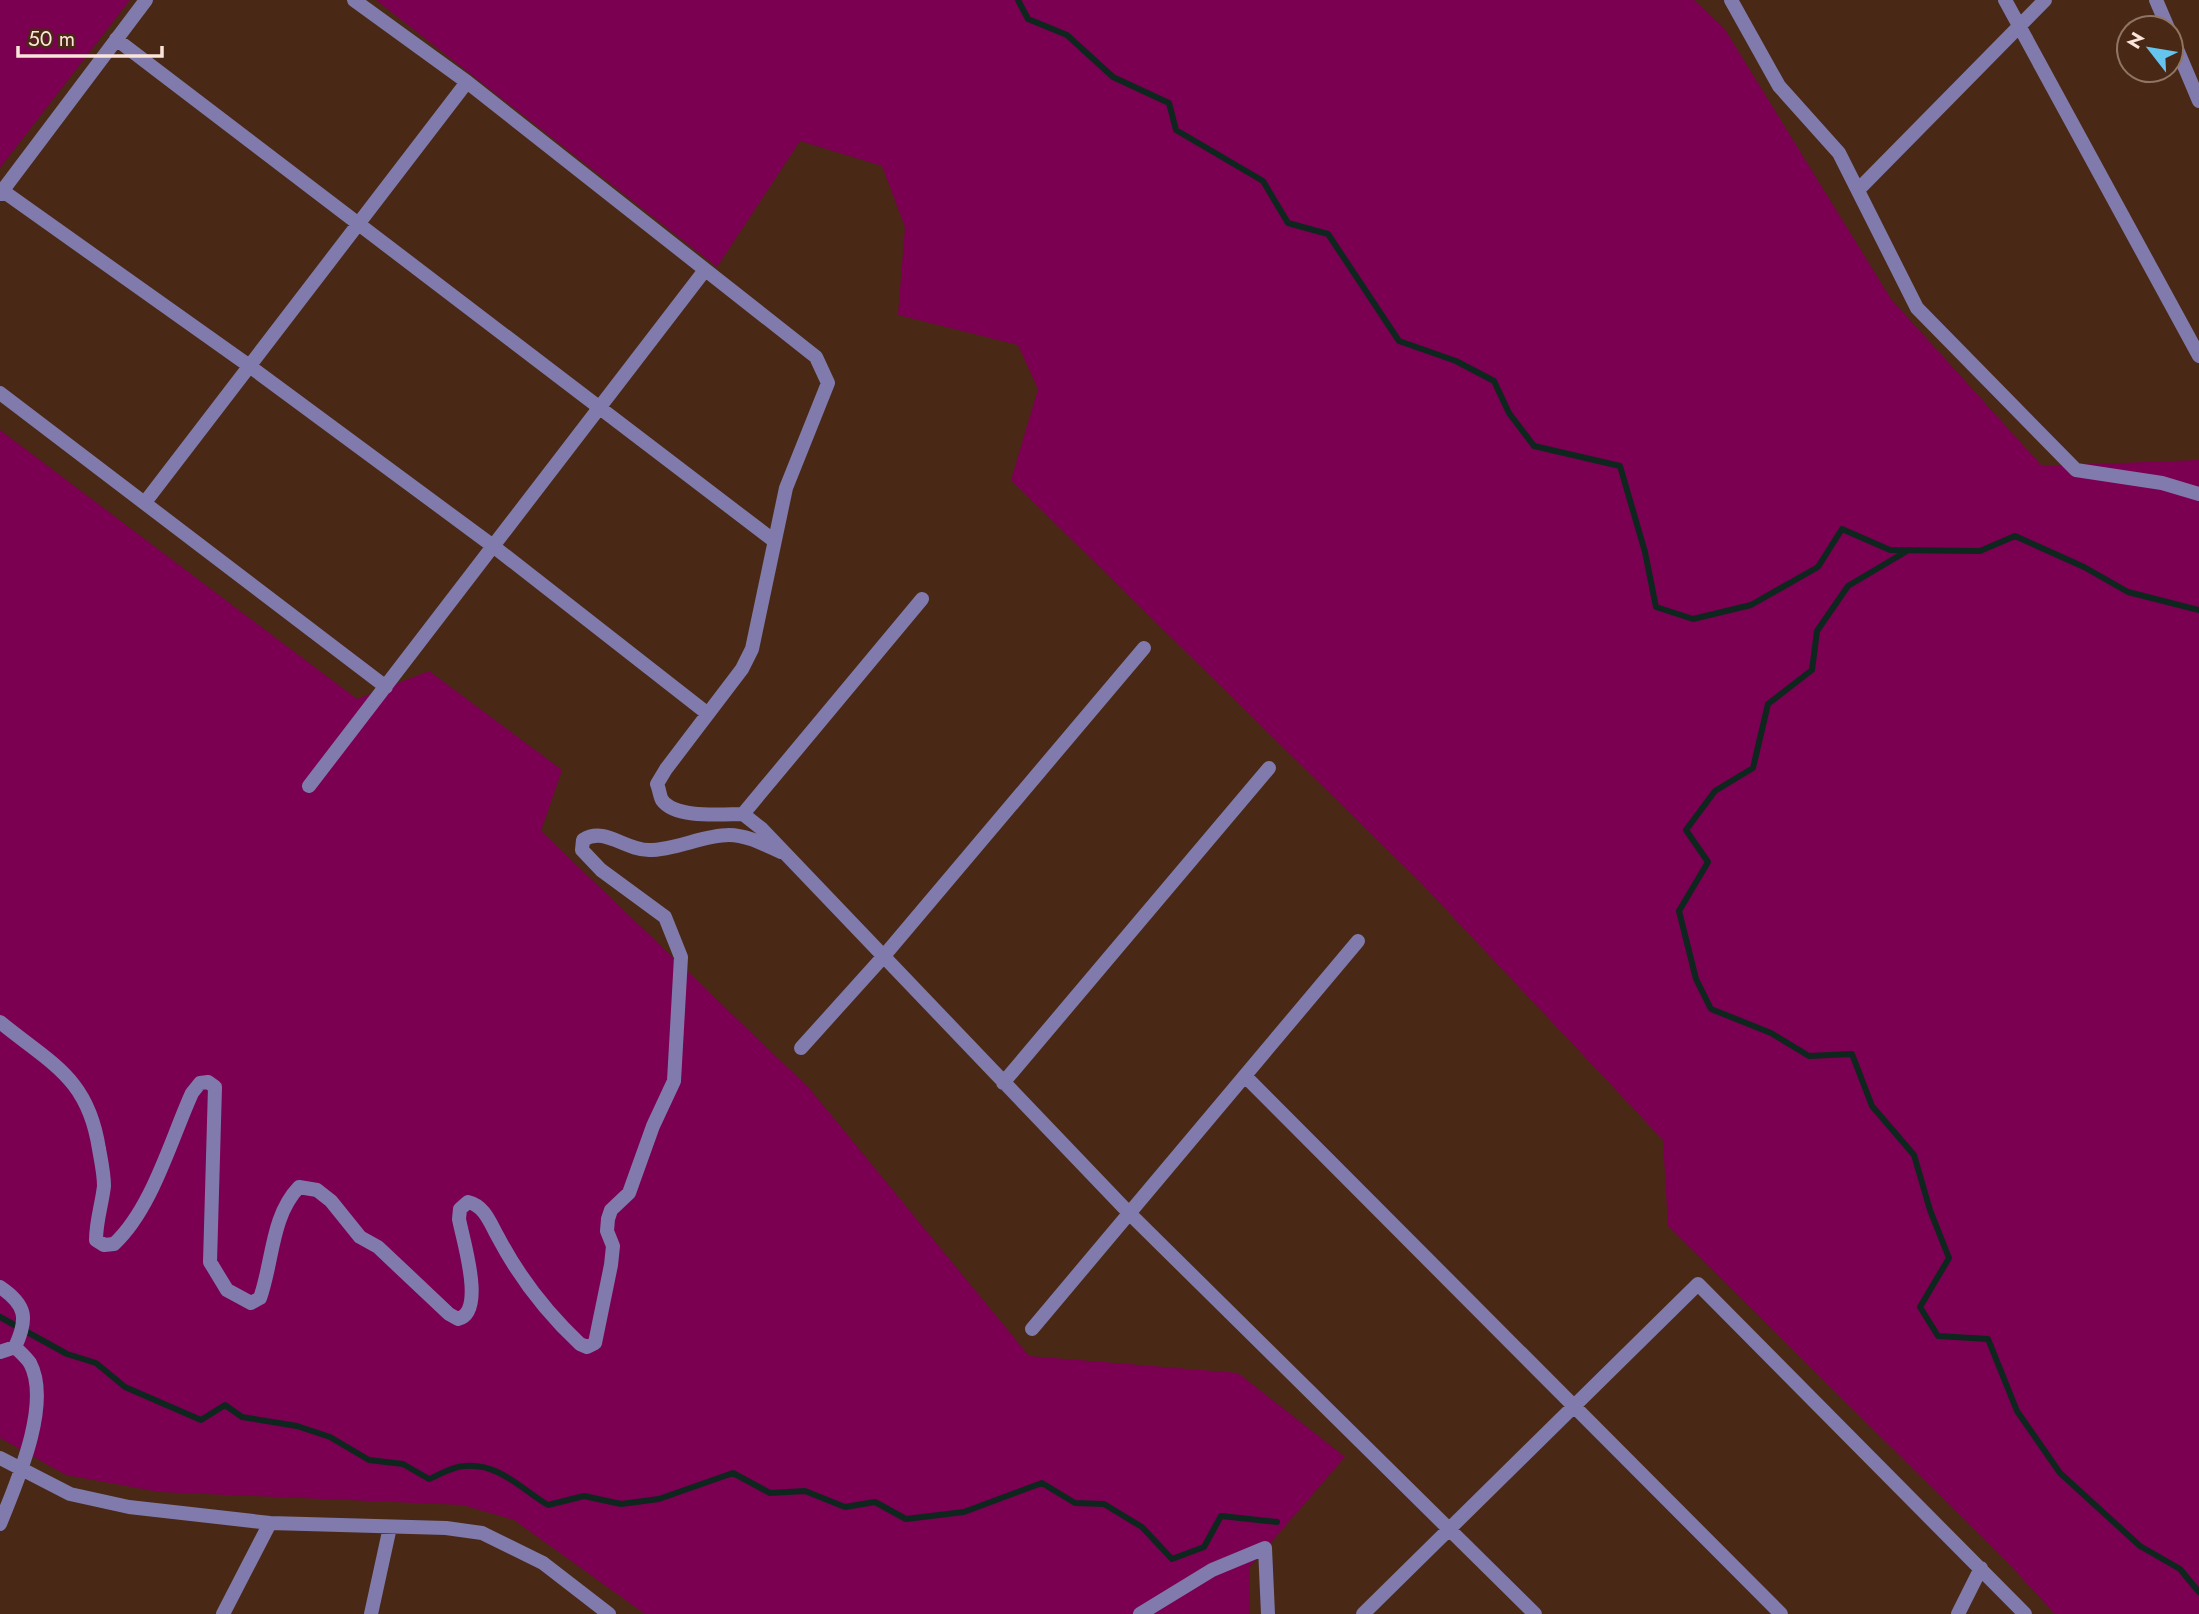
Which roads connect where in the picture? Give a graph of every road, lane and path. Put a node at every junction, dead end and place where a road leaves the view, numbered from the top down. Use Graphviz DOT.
graph roads {
  1 [pos="146,0"];
  2 [pos="354,0"];
  3 [pos="2005,0"];
  4 [pos="2045,0"];
  5 [pos="1732,1"];
  6 [pos="2018,25"];
  7 [pos="116,39"];
  8 [pos="2185,68"];
  9 [pos="467,82"];
  10 [pos="2199,101"];
  11 [pos="1858,190"];
  12 [pos="1,191"];
  13 [pos="358,223"];
  14 [pos="705,270"];
  15 [pos="2199,356"];
  16 [pos="248,365"];
  17 [pos="0,393"];
  18 [pos="599,407"];
  19 [pos="2199,494"];
  20 [pos="146,501"];
  21 [pos="773,540"];
  22 [pos="493,546"];
  23 [pos="922,598"];
  24 [pos="1144,648"];
  25 [pos="386,687"];
  26 [pos="708,714"];
  27 [pos="1269,768"];
  28 [pos="309,786"];
  29 [pos="743,814"];
  30 [pos="781,852"];
  31 [pos="1358,941"];
  32 [pos="883,957"];
  33 [pos="0,1022"];
  34 [pos="802,1048"];
  35 [pos="1245,1076"];
  36 [pos="1003,1083"];
  37 [pos="1129,1213"];
  38 [pos="0,1287"];
  39 [pos="1032,1329"];
  40 [pos="15,1347"];
  41 [pos="0,1352"];
  42 [pos="1575,1407"];
  43 [pos="0,1458"];
  44 [pos="20,1468"];
  45 [pos="270,1523"];
  46 [pos="0,1524"];
  47 [pos="390,1527"];
  48 [pos="1451,1530"];
  49 [pos="1981,1568"];
  50 [pos="223,1614"];
  51 [pos="371,1614"];
  52 [pos="609,1614"];
  53 [pos="1140,1614"];
  54 [pos="1268,1614"];
  55 [pos="1363,1614"];
  56 [pos="1535,1614"];
  57 [pos="1782,1614"];
  58 [pos="1958,1614"];
  59 [pos="2025,1614"];
  1 -- 7 [label="street"];
  2 -- 9 [label="street"];
  3 -- 6 [label="street"];
  4 -- 6 [label="street"];
  5 -- 11 [label="street"];
  6 -- 11 [label="street"];
  6 -- 15 [label="street"];
  7 -- 12 [label="street"];
  7 -- 13 [label="street"];
  8 -- 10 [label="street"];
  9 -- 13 [label="street"];
  9 -- 14 [label="street"];
  11 -- 19 [label="street"];
  12 -- 16 [label="street"];
  13 -- 16 [label="street"];
  13 -- 18 [label="street"];
  14 -- 18 [label="street"];
  14 -- 21 [label="street"];
  16 -- 20 [label="street"];
  16 -- 22 [label="street"];
  17 -- 20 [label="street"];
  18 -- 21 [label="street"];
  18 -- 22 [label="street"];
  20 -- 25 [label="street"];
  21 -- 26 [label="street"];
  22 -- 25 [label="street"];
  22 -- 26 [label="street"];
  23 -- 29 [label="street"];
  24 -- 32 [label="street"];
  25 -- 28 [label="street"];
  26 -- 29 [label="street"];
  27 -- 36 [label="street"];
  29 -- 30 [label="street"];
  30 -- 32 [label="street"];
  30 -- 33 [label="street"];
  31 -- 35 [label="street"];
  32 -- 34 [label="street"];
  32 -- 36 [label="street"];
  35 -- 37 [label="street"];
  35 -- 42 [label="street"];
  36 -- 37 [label="street"];
  37 -- 39 [label="street"];
  37 -- 48 [label="street"];
  38 -- 40 [label="street"];
  40 -- 41 [label="street"];
  40 -- 44 [label="street"];
  42 -- 48 [label="street"];
  42 -- 49 [label="street"];
  42 -- 57 [label="street"];
  43 -- 44 [label="street"];
  44 -- 45 [label="street"];
  44 -- 46 [label="street"];
  45 -- 47 [label="street"];
  45 -- 50 [label="street"];
  47 -- 51 [label="street"];
  47 -- 52 [label="street"];
  48 -- 55 [label="street"];
  48 -- 56 [label="street"];
  49 -- 58 [label="street"];
  49 -- 59 [label="street"];
  53 -- 54 [label="street"];
}
